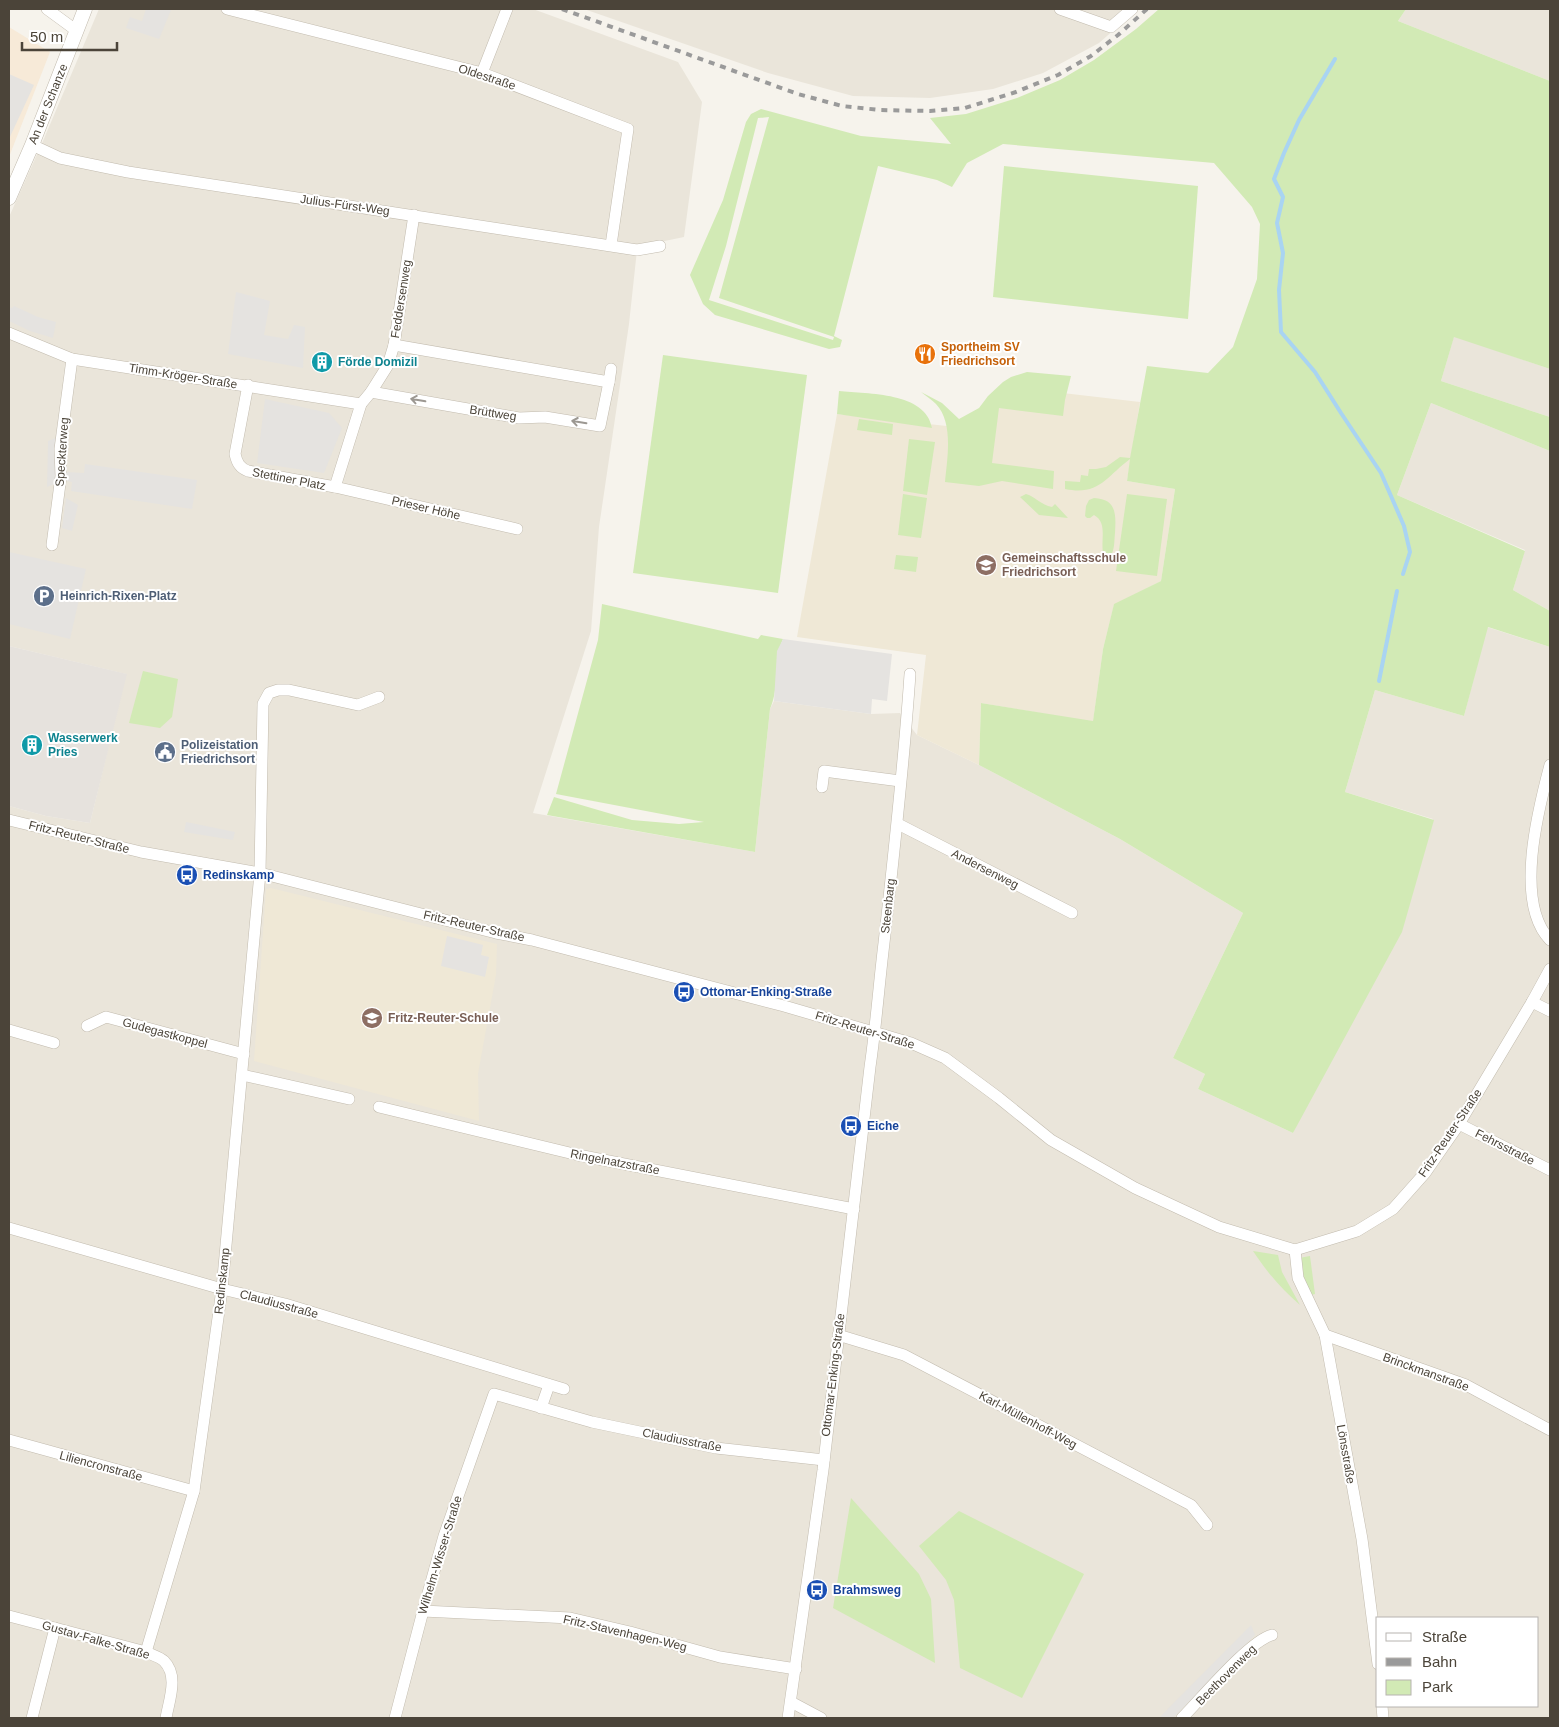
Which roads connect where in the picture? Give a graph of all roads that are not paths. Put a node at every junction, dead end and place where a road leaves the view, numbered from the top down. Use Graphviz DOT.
graph roads {
  1 [pos="47,9"];
  2 [pos="85,9"];
  3 [pos="227,9"];
  4 [pos="507,9"];
  5 [pos="1060,9"];
  6 [pos="1132,9"];
  7 [pos="77,31"];
  8 [pos="482,73"];
  9 [pos="32,145"];
  10 [pos="9,198"];
  11 [pos="414,215"];
  12 [pos="611,245"];
  13 [pos="660,246"];
  14 [pos="9,333"];
  15 [pos="394,345"];
  16 [pos="72,359"];
  17 [pos="611,369"];
  18 [pos="608,382"];
  19 [pos="248,385"];
  20 [pos="371,392"];
  21 [pos="361,404"];
  22 [pos="335,488"];
  23 [pos="517,529"];
  24 [pos="52,545"];
  25 [pos="910,674"];
  26 [pos="379,697"];
  27 [pos="1550,765"];
  28 [pos="900,781"];
  29 [pos="822,787"];
  30 [pos="9,820"];
  31 [pos="898,824"];
  32 [pos="260,873"];
  33 [pos="1072,913"];
  34 [pos="1550,940"];
  35 [pos="1550,969"];
  36 [pos="1532,1002"];
  37 [pos="1550,1011"];
  38 [pos="87,1026"];
  39 [pos="9,1030"];
  40 [pos="875,1032"];
  41 [pos="54,1043"];
  42 [pos="244,1054"];
  43 [pos="242,1075"];
  44 [pos="349,1099"];
  45 [pos="379,1107"];
  46 [pos="1459,1124"];
  47 [pos="1550,1170"];
  48 [pos="854,1209"];
  49 [pos="9,1228"];
  50 [pos="1294,1250"];
  51 [pos="222,1289"];
  52 [pos="838,1335"];
  53 [pos="1325,1335"];
  54 [pos="549,1384"];
  55 [pos="564,1390"];
  56 [pos="494,1394"];
  57 [pos="541,1408"];
  58 [pos="1550,1430"];
  59 [pos="9,1440"];
  60 [pos="824,1460"];
  61 [pos="194,1491"];
  62 [pos="1207,1525"];
  63 [pos="423,1611"];
  64 [pos="9,1616"];
  65 [pos="55,1628"];
  66 [pos="1272,1635"];
  67 [pos="1376,1648"];
  68 [pos="146,1652"];
  69 [pos="796,1669"];
  70 [pos="791,1702"];
  71 [pos="32,1718"];
  72 [pos="166,1718"];
  73 [pos="395,1718"];
  74 [pos="788,1718"];
  75 [pos="822,1718"];
  76 [pos="1182,1718"];
  1 -- 7 [label="street"];
  2 -- 7 [label="street, An der Schanze"];
  3 -- 8 [label="street, Oldestraße"];
  4 -- 8 [label="street"];
  5 -- 6 [label="street"];
  7 -- 9 [label="street, An der Schanze"];
  8 -- 12 [label="street, Oldestraße"];
  9 -- 10 [label="street, An der Schanze"];
  9 -- 11 [label="street, Julius-Fürst-Weg"];
  11 -- 12 [label="street, Julius-Fürst-Weg"];
  11 -- 15 [label="street, Feddersenweg"];
  12 -- 13 [label="street, Julius-Fürst-Weg"];
  14 -- 16 [label="street, Timm-Kröger-Straße"];
  15 -- 18 [label="street"];
  15 -- 20 [label="street, Feddersenweg"];
  16 -- 19 [label="street, Timm-Kröger-Straße"];
  16 -- 24 [label="street, Speckterweg"];
  17 -- 18 [label="street, Brüttweg"];
  18 -- 20 [label="street, Brüttweg, one-way"];
  19 -- 21 [label="street, Timm-Kröger-Straße"];
  19 -- 22 [label="street, Stettiner Platz"];
  20 -- 21 [label="street, Feddersenweg"];
  21 -- 22 [label="street, Stettiner Platz"];
  22 -- 23 [label="street, Prieser Höhe"];
  25 -- 28 [label="street, Steenbarg"];
  26 -- 32 [label="street, Redinskamp"];
  27 -- 34 [label="street"];
  28 -- 29 [label="street"];
  28 -- 31 [label="street, Steenbarg"];
  30 -- 32 [label="street, Fritz-Reuter-Straße"];
  31 -- 33 [label="street, Andersenweg"];
  31 -- 40 [label="street, Steenbarg"];
  32 -- 40 [label="street, Fritz-Reuter-Straße"];
  32 -- 42 [label="street, Redinskamp"];
  35 -- 36 [label="street, Fritz-Reuter-Straße"];
  36 -- 37 [label="street"];
  36 -- 46 [label="street, Fritz-Reuter-Straße"];
  38 -- 42 [label="street, Gudegastkoppel"];
  39 -- 41 [label="street"];
  40 -- 48 [label="street, Ottomar-Enking-Straße"];
  40 -- 50 [label="street, Fritz-Reuter-Straße"];
  42 -- 43 [label="street, Redinskamp"];
  43 -- 44 [label="street"];
  43 -- 51 [label="street, Redinskamp"];
  45 -- 48 [label="street, Ringelnatzstraße"];
  46 -- 47 [label="street, Fehrsstraße"];
  46 -- 50 [label="street, Fritz-Reuter-Straße"];
  48 -- 52 [label="street, Ottomar-Enking-Straße"];
  49 -- 51 [label="street, Claudiusstraße"];
  50 -- 53 [label="street, Lönsstraße"];
  51 -- 54 [label="street, Claudiusstraße"];
  51 -- 61 [label="street, Redinskamp"];
  52 -- 60 [label="street, Ottomar-Enking-Straße"];
  52 -- 62 [label="street, Karl-Müllenhoff-Weg"];
  53 -- 58 [label="street, Brinckmanstraße"];
  53 -- 67 [label="street, Lönsstraße"];
  54 -- 55 [label="street, Claudiusstraße"];
  54 -- 57 [label="street"];
  56 -- 57 [label="street, Claudiusstraße"];
  56 -- 63 [label="street, Wilhelm-Wisser-Straße"];
  57 -- 60 [label="street, Claudiusstraße"];
  59 -- 61 [label="street, Liliencronstraße"];
  60 -- 69 [label="street, Ottomar-Enking-Straße"];
  61 -- 68 [label="street, Redinskamp"];
  63 -- 69 [label="street, Fritz-Stavenhagen-Weg"];
  63 -- 73 [label="street, Wilhelm-Wisser-Straße"];
  64 -- 65 [label="street, Gustav-Falke-Straße"];
  65 -- 68 [label="street, Gustav-Falke-Straße"];
  65 -- 71 [label="street"];
  66 -- 76 [label="street, Beethovenweg"];
  68 -- 72 [label="street, Gustav-Falke-Straße"];
  69 -- 70 [label="street, Ottomar-Enking-Straße"];
  70 -- 74 [label="street, Ottomar-Enking-Straße"];
  70 -- 75 [label="street"];
}
